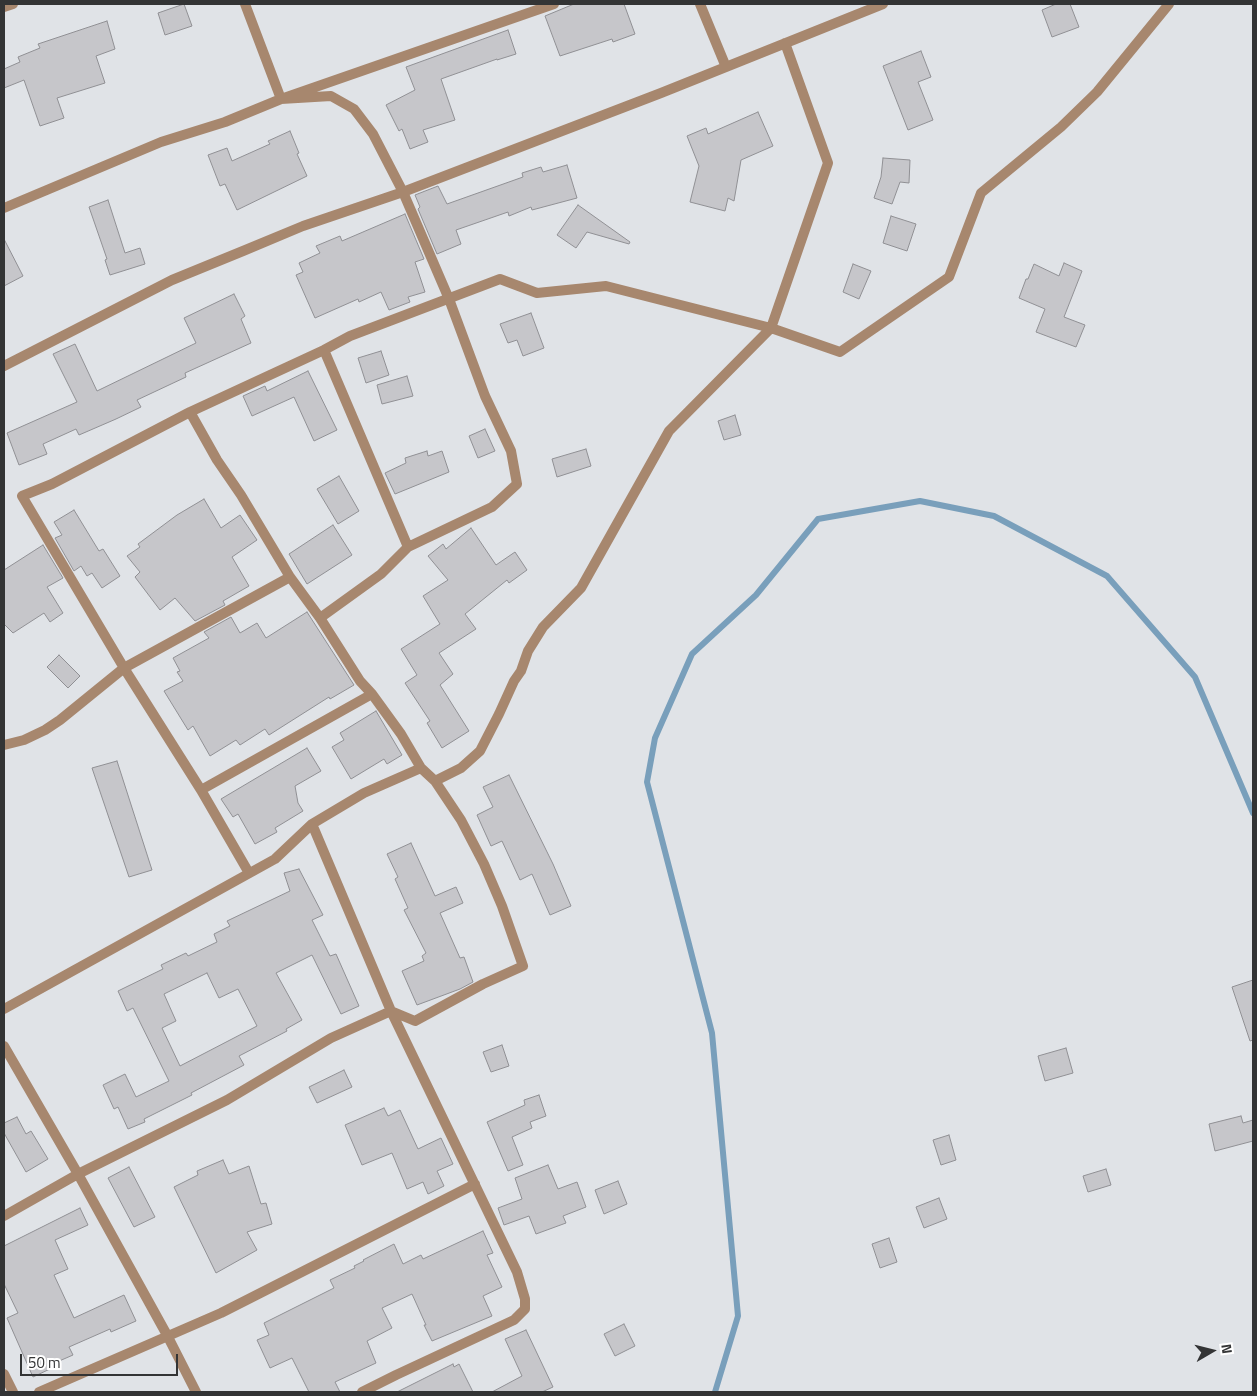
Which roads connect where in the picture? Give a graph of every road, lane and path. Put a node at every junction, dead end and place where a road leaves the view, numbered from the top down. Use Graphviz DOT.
graph roads {
  1 [pos="13,4"];
  2 [pos="245,4"];
  3 [pos="554,4"];
  4 [pos="700,4"];
  5 [pos="883,4"];
  6 [pos="1169,4"];
  7 [pos="4,7"];
  8 [pos="785,43"];
  9 [pos="726,67"];
  10 [pos="282,99"];
  11 [pos="403,192"];
  12 [pos="4,208"];
  13 [pos="448,299"];
  14 [pos="771,328"];
  15 [pos="324,350"];
  16 [pos="4,366"];
  17 [pos="190,412"];
  18 [pos="408,547"];
  19 [pos="290,577"];
  20 [pos="320,618"];
  21 [pos="124,668"];
  22 [pos="372,694"];
  23 [pos="4,745"];
  24 [pos="420,768"];
  25 [pos="435,781"];
  26 [pos="201,790"];
  27 [pos="312,824"];
  28 [pos="250,873"];
  29 [pos="4,1009"];
  30 [pos="391,1011"];
  31 [pos="4,1046"];
  32 [pos="78,1174"];
  33 [pos="475,1184"];
  34 [pos="4,1216"];
  35 [pos="167,1335"];
  36 [pos="4,1374"];
  37 [pos="13,1392"];
  38 [pos="40,1392"];
  39 [pos="196,1392"];
  40 [pos="362,1392"];
  1 -- 7 [label="street"];
  2 -- 10 [label="street"];
  3 -- 10 [label="street"];
  4 -- 9 [label="street"];
  5 -- 8 [label="street"];
  6 -- 14 [label="street"];
  8 -- 9 [label="street"];
  8 -- 14 [label="street"];
  9 -- 11 [label="street"];
  10 -- 11 [label="street"];
  10 -- 12 [label="street"];
  11 -- 13 [label="street"];
  11 -- 16 [label="street"];
  13 -- 14 [label="street"];
  13 -- 15 [label="street"];
  13 -- 18 [label="street"];
  14 -- 25 [label="street"];
  15 -- 17 [label="street"];
  15 -- 18 [label="street"];
  17 -- 19 [label="street"];
  17 -- 21 [label="street"];
  18 -- 20 [label="street"];
  19 -- 20 [label="street"];
  19 -- 21 [label="street"];
  20 -- 22 [label="street"];
  21 -- 23 [label="street"];
  21 -- 26 [label="street"];
  22 -- 24 [label="street"];
  22 -- 26 [label="street"];
  24 -- 25 [label="street"];
  24 -- 27 [label="street"];
  25 -- 30 [label="street"];
  26 -- 28 [label="street"];
  27 -- 28 [label="street"];
  27 -- 30 [label="street"];
  28 -- 29 [label="street"];
  30 -- 32 [label="street"];
  30 -- 33 [label="street"];
  31 -- 32 [label="street"];
  32 -- 34 [label="street"];
  32 -- 35 [label="street"];
  33 -- 35 [label="street"];
  33 -- 40 [label="street"];
  35 -- 38 [label="street"];
  35 -- 39 [label="street"];
  36 -- 37 [label="street"];
}
